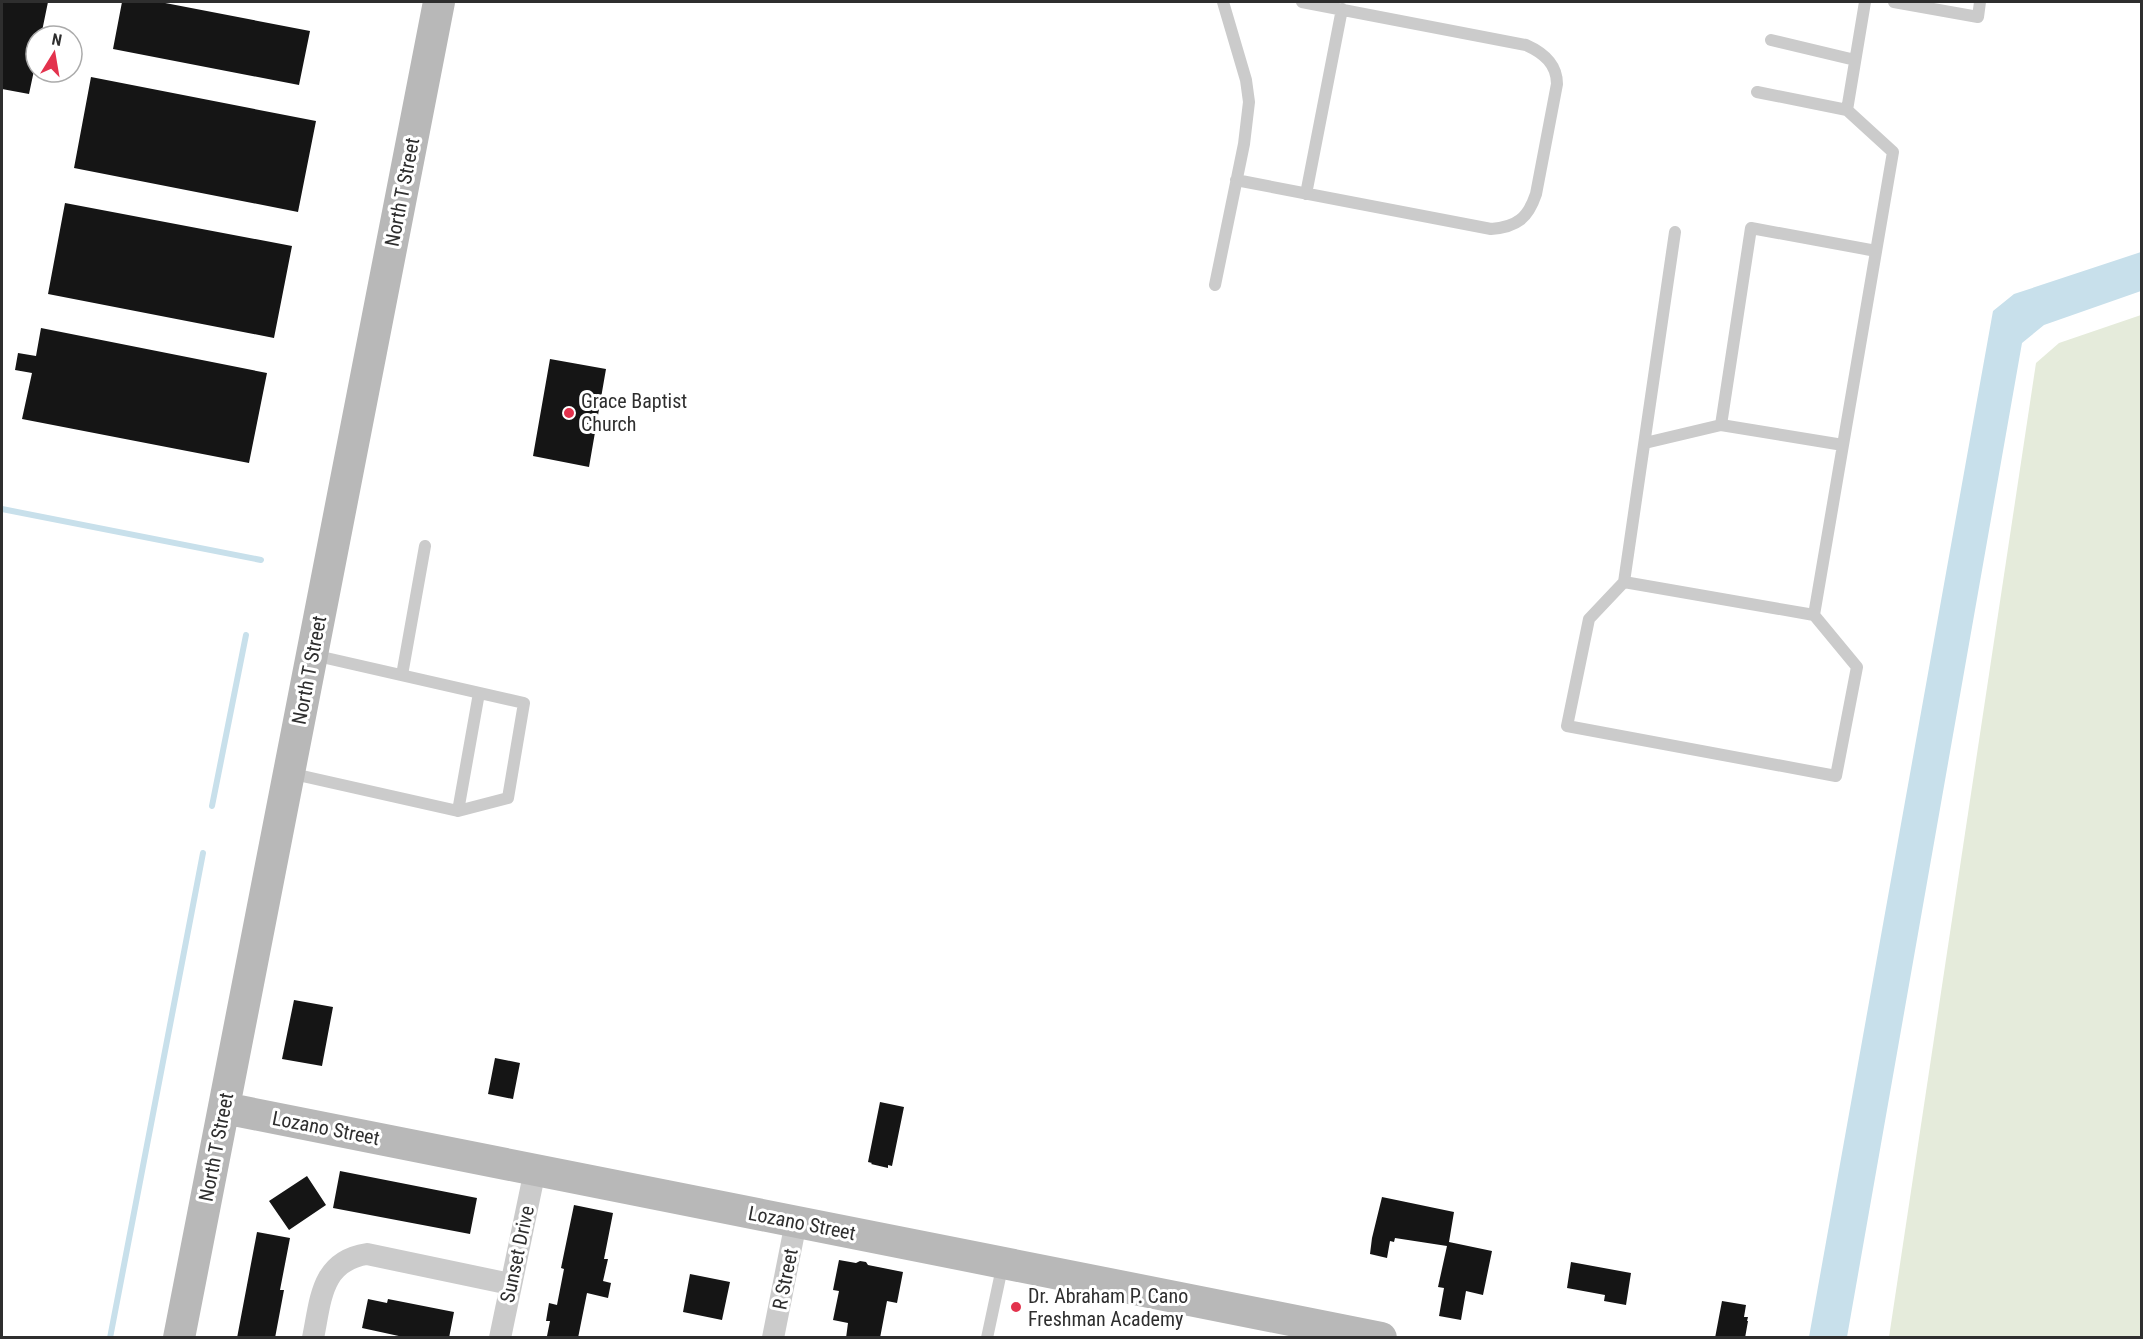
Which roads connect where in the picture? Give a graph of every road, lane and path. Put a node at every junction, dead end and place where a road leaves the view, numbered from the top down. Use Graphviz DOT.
graph roads {
  1 [pos="439,2"];
  2 [pos="1223,2"];
  3 [pos="1302,2"];
  4 [pos="1865,2"];
  5 [pos="1894,2"];
  6 [pos="1980,2"];
  7 [pos="1342,9"];
  8 [pos="1771,40"];
  9 [pos="1855,60"];
  10 [pos="1757,92"];
  11 [pos="1846,110"];
  12 [pos="1236,180"];
  13 [pos="1306,194"];
  14 [pos="1675,232"];
  15 [pos="1876,251"];
  16 [pos="1215,285"];
  17 [pos="1721,425"];
  18 [pos="1645,443"];
  19 [pos="1843,445"];
  20 [pos="425,546"];
  21 [pos="1624,582"];
  22 [pos="1814,615"];
  23 [pos="312,654"];
  24 [pos="402,675"];
  25 [pos="479,693"];
  26 [pos="289,773"];
  27 [pos="458,811"];
  28 [pos="224,1108"];
  29 [pos="535,1170"];
  30 [pos="796,1222"];
  31 [pos="1003,1263"];
  32 [pos="510,1284"];
  33 [pos="773,1336"];
  34 [pos="179,1338"];
  35 [pos="313,1338"];
  36 [pos="500,1338"];
  37 [pos="987,1338"];
  38 [pos="1381,1338"];
  1 -- 23 [label="street, North T Street"];
  2 -- 12 [label="lane"];
  3 -- 7 [label="lane"];
  4 -- 9 [label="lane"];
  5 -- 6 [label="lane"];
  7 -- 13 [label="lane"];
  7 -- 13 [label="lane"];
  8 -- 9 [label="lane"];
  9 -- 11 [label="lane"];
  10 -- 11 [label="lane"];
  11 -- 15 [label="lane"];
  12 -- 13 [label="lane"];
  12 -- 16 [label="lane"];
  14 -- 18 [label="lane"];
  15 -- 17 [label="lane"];
  15 -- 19 [label="lane"];
  17 -- 18 [label="lane"];
  17 -- 19 [label="lane"];
  18 -- 21 [label="lane"];
  19 -- 22 [label="lane"];
  20 -- 24 [label="lane"];
  21 -- 22 [label="lane"];
  21 -- 22 [label="lane"];
  23 -- 24 [label="lane"];
  23 -- 26 [label="street, North T Street"];
  24 -- 25 [label="lane"];
  25 -- 27 [label="lane"];
  25 -- 27 [label="lane"];
  26 -- 27 [label="lane"];
  26 -- 28 [label="street, North T Street"];
  28 -- 29 [label="street, Lozano Street"];
  28 -- 34 [label="street, North T Street"];
  29 -- 30 [label="street, Lozano Street"];
  29 -- 32 [label="street, Sunset Drive"];
  30 -- 31 [label="street, Lozano Street"];
  30 -- 33 [label="street, R Street"];
  31 -- 37 [label="lane"];
  31 -- 38 [label="street, Lozano Street"];
  32 -- 35 [label="street"];
  32 -- 36 [label="street, Sunset Drive"];
}
